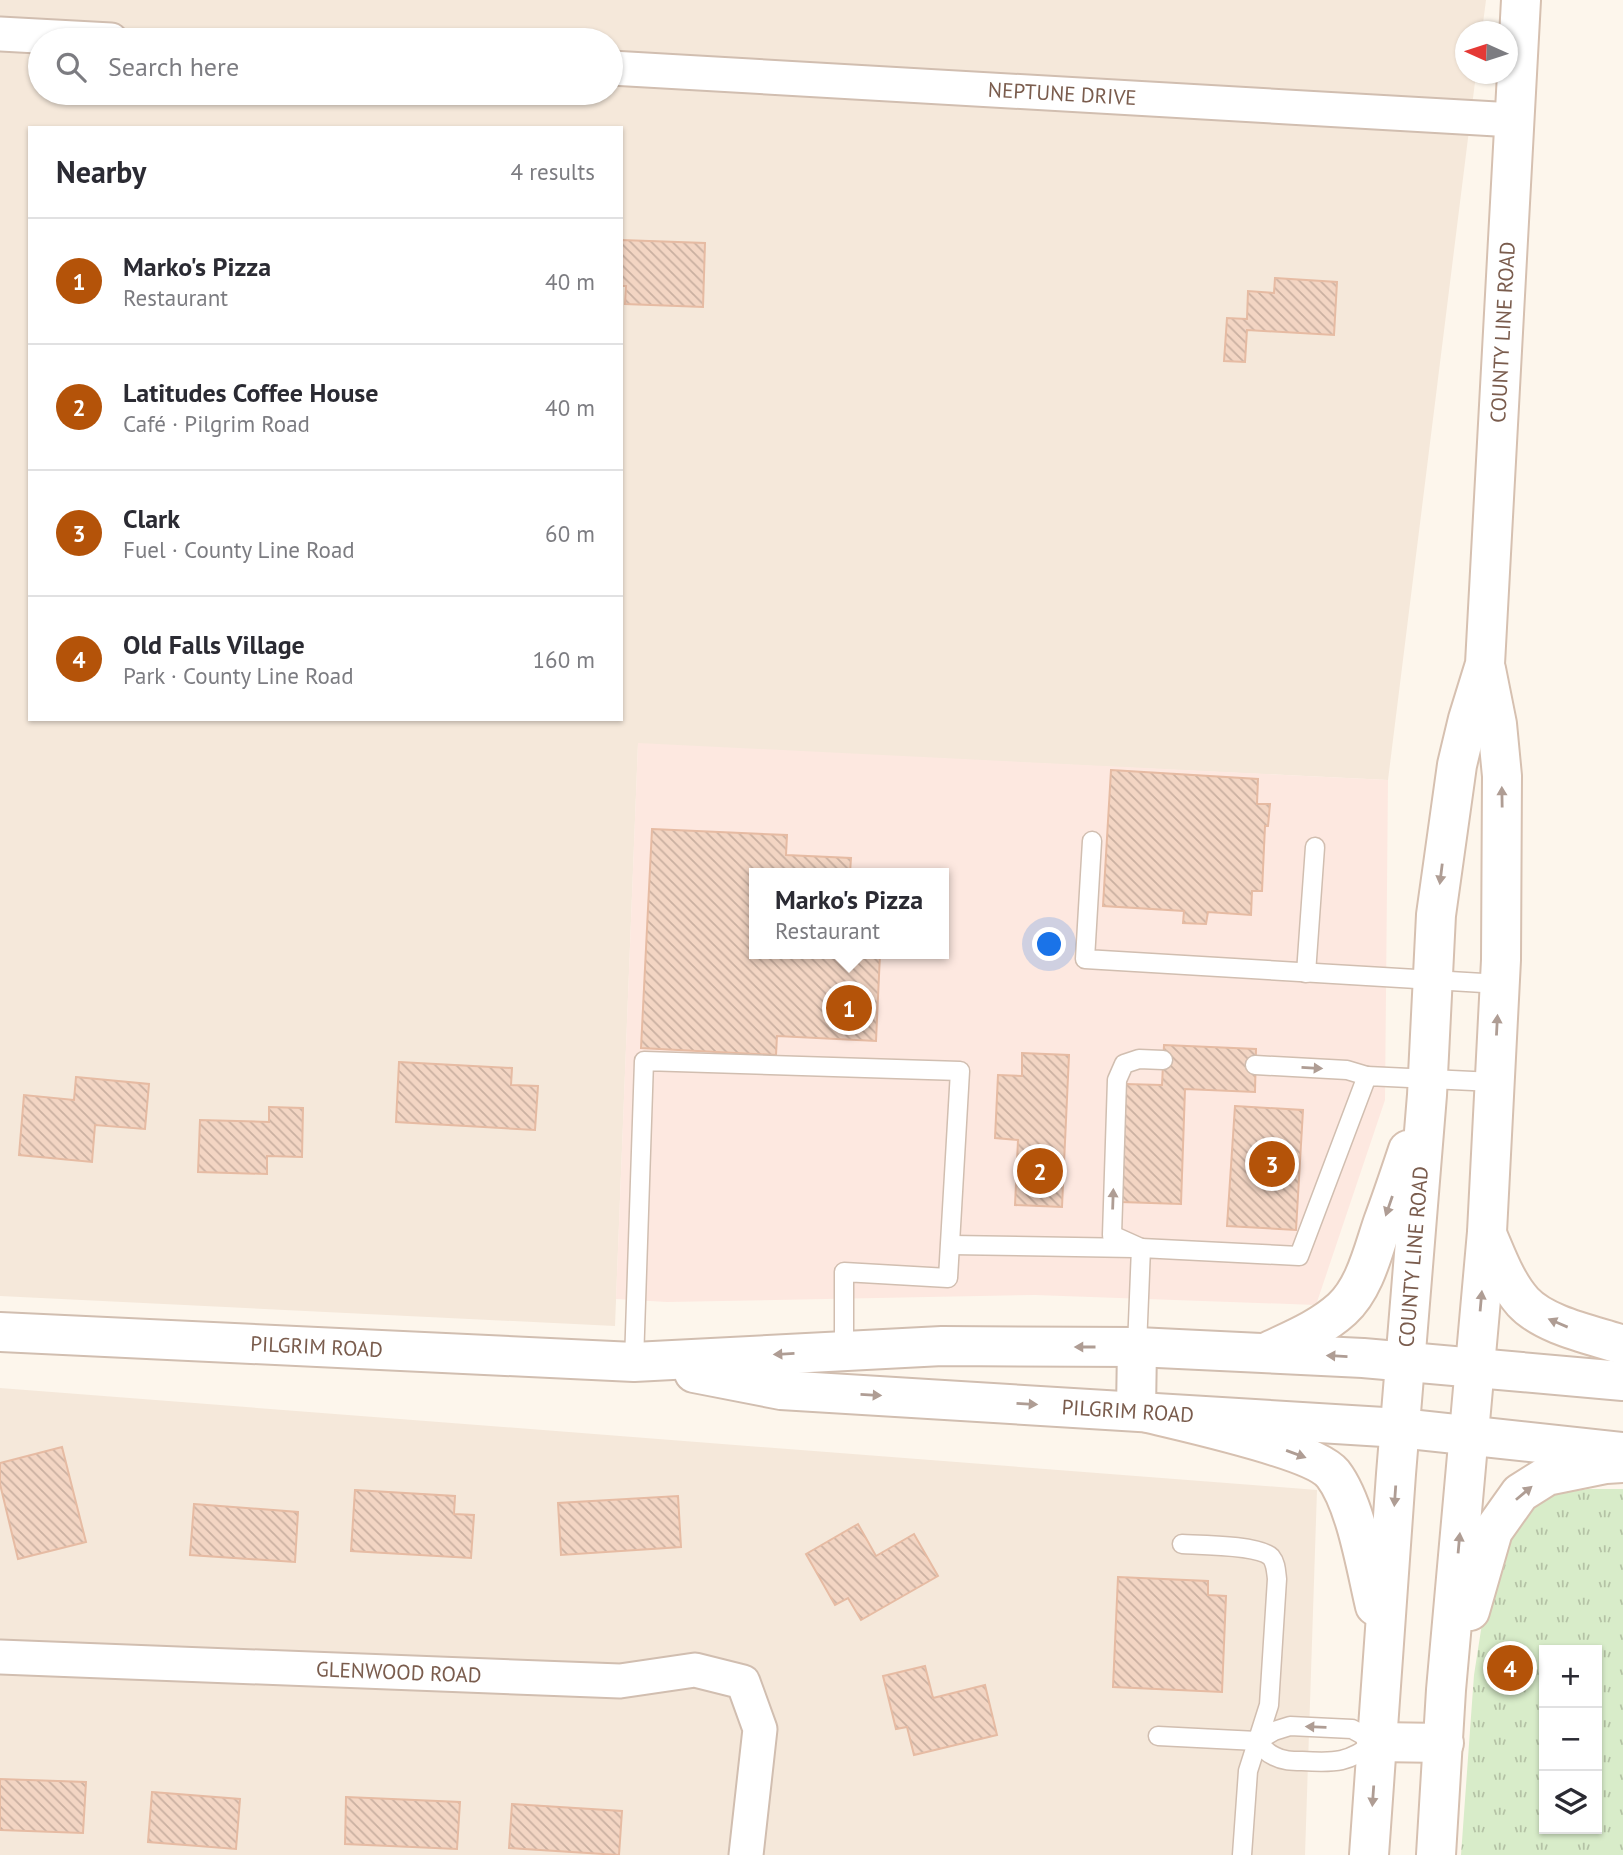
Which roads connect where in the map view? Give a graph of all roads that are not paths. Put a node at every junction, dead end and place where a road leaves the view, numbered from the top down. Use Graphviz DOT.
graph roads {
  1 [pos="1521,0"];
  2 [pos="0,34"];
  3 [pos="28,36"];
  4 [pos="623,69"];
  5 [pos="1514,120"];
  6 [pos="1485,664"];
  7 [pos="1092,841"];
  8 [pos="1315,847"];
  9 [pos="1306,973"];
  10 [pos="1432,980"];
  11 [pos="1500,984"];
  12 [pos="1163,1060"];
  13 [pos="1255,1065"];
  14 [pos="1367,1076"];
  15 [pos="1494,1082"];
  16 [pos="1427,1086"];
  17 [pos="1487,1232"];
  18 [pos="951,1245"];
  19 [pos="1141,1248"];
  20 [pos="0,1332"];
  21 [pos="1623,1345"];
  22 [pos="1137,1347"];
  23 [pos="844,1350"];
  24 [pos="1267,1352"];
  25 [pos="634,1362"];
  26 [pos="1405,1362"];
  27 [pos="1475,1369"];
  28 [pos="1623,1381"];
  29 [pos="1136,1410"];
  30 [pos="1400,1428"];
  31 [pos="1469,1435"];
  32 [pos="1623,1452"];
  33 [pos="1623,1463"];
  34 [pos="1182,1544"];
  35 [pos="1384,1646"];
  36 [pos="0,1657"];
  37 [pos="1446,1690"];
  38 [pos="1158,1736"];
  39 [pos="1257,1741"];
  40 [pos="1376,1742"];
  41 [pos="1444,1743"];
  42 [pos="746,1855"];
  43 [pos="1242,1855"];
  44 [pos="1369,1855"];
  45 [pos="1436,1855"];
  1 -- 5 [label="main road, COUNTY LINE ROAD"];
  2 -- 3 [label="street"];
  4 -- 5 [label="street, NEPTUNE DRIVE"];
  5 -- 6 [label="main road, COUNTY LINE ROAD"];
  6 -- 10 [label="main road, COUNTY LINE ROAD, one-way"];
  11 -- 6 [label="main road, COUNTY LINE ROAD, one-way"];
  7 -- 9 [label="lane"];
  8 -- 9 [label="lane"];
  9 -- 10 [label="lane"];
  10 -- 11 [label="lane"];
  10 -- 16 [label="main road, COUNTY LINE ROAD"];
  15 -- 11 [label="main road, COUNTY LINE ROAD, one-way"];
  19 -- 12 [label="lane, one-way"];
  13 -- 14 [label="lane, one-way"];
  14 -- 16 [label="lane"];
  14 -- 19 [label="lane"];
  15 -- 16 [label="lane"];
  15 -- 17 [label="main road, COUNTY LINE ROAD"];
  16 -- 24 [label="main road, one-way"];
  16 -- 26 [label="main road, COUNTY LINE ROAD"];
  21 -- 17 [label="main road, one-way"];
  27 -- 17 [label="main road, COUNTY LINE ROAD, one-way"];
  18 -- 19 [label="lane"];
  18 -- 23 [label="lane"];
  18 -- 25 [label="lane"];
  19 -- 22 [label="lane"];
  20 -- 25 [label="main road, PILGRIM ROAD"];
  22 -- 23 [label="main road, PILGRIM ROAD, one-way"];
  22 -- 24 [label="main road, PILGRIM ROAD"];
  22 -- 29 [label="main road"];
  23 -- 25 [label="main road, PILGRIM ROAD, one-way"];
  26 -- 24 [label="main road, PILGRIM ROAD, one-way"];
  25 -- 29 [label="main road, PILGRIM ROAD, one-way"];
  26 -- 27 [label="main road, PILGRIM ROAD"];
  26 -- 30 [label="main road, COUNTY LINE ROAD"];
  27 -- 28 [label="main road, PILGRIM ROAD"];
  27 -- 31 [label="main road, COUNTY LINE ROAD"];
  29 -- 30 [label="main road, PILGRIM ROAD"];
  29 -- 35 [label="main road, one-way"];
  30 -- 31 [label="main road, PILGRIM ROAD"];
  30 -- 35 [label="main road, COUNTY LINE ROAD, one-way"];
  31 -- 32 [label="main road, PILGRIM ROAD"];
  37 -- 31 [label="main road, COUNTY LINE ROAD, one-way"];
  37 -- 33 [label="main road, one-way"];
  34 -- 39 [label="lane"];
  35 -- 40 [label="main road, COUNTY LINE ROAD"];
  36 -- 42 [label="street, GLENWOOD ROAD"];
  37 -- 41 [label="main road, COUNTY LINE ROAD"];
  38 -- 39 [label="lane"];
  40 -- 39 [label="lane, one-way"];
  39 -- 40 [label="lane"];
  39 -- 43 [label="lane"];
  40 -- 41 [label="main road"];
  40 -- 44 [label="main road, COUNTY LINE ROAD, one-way"];
  41 -- 45 [label="main road, COUNTY LINE ROAD"];
}
